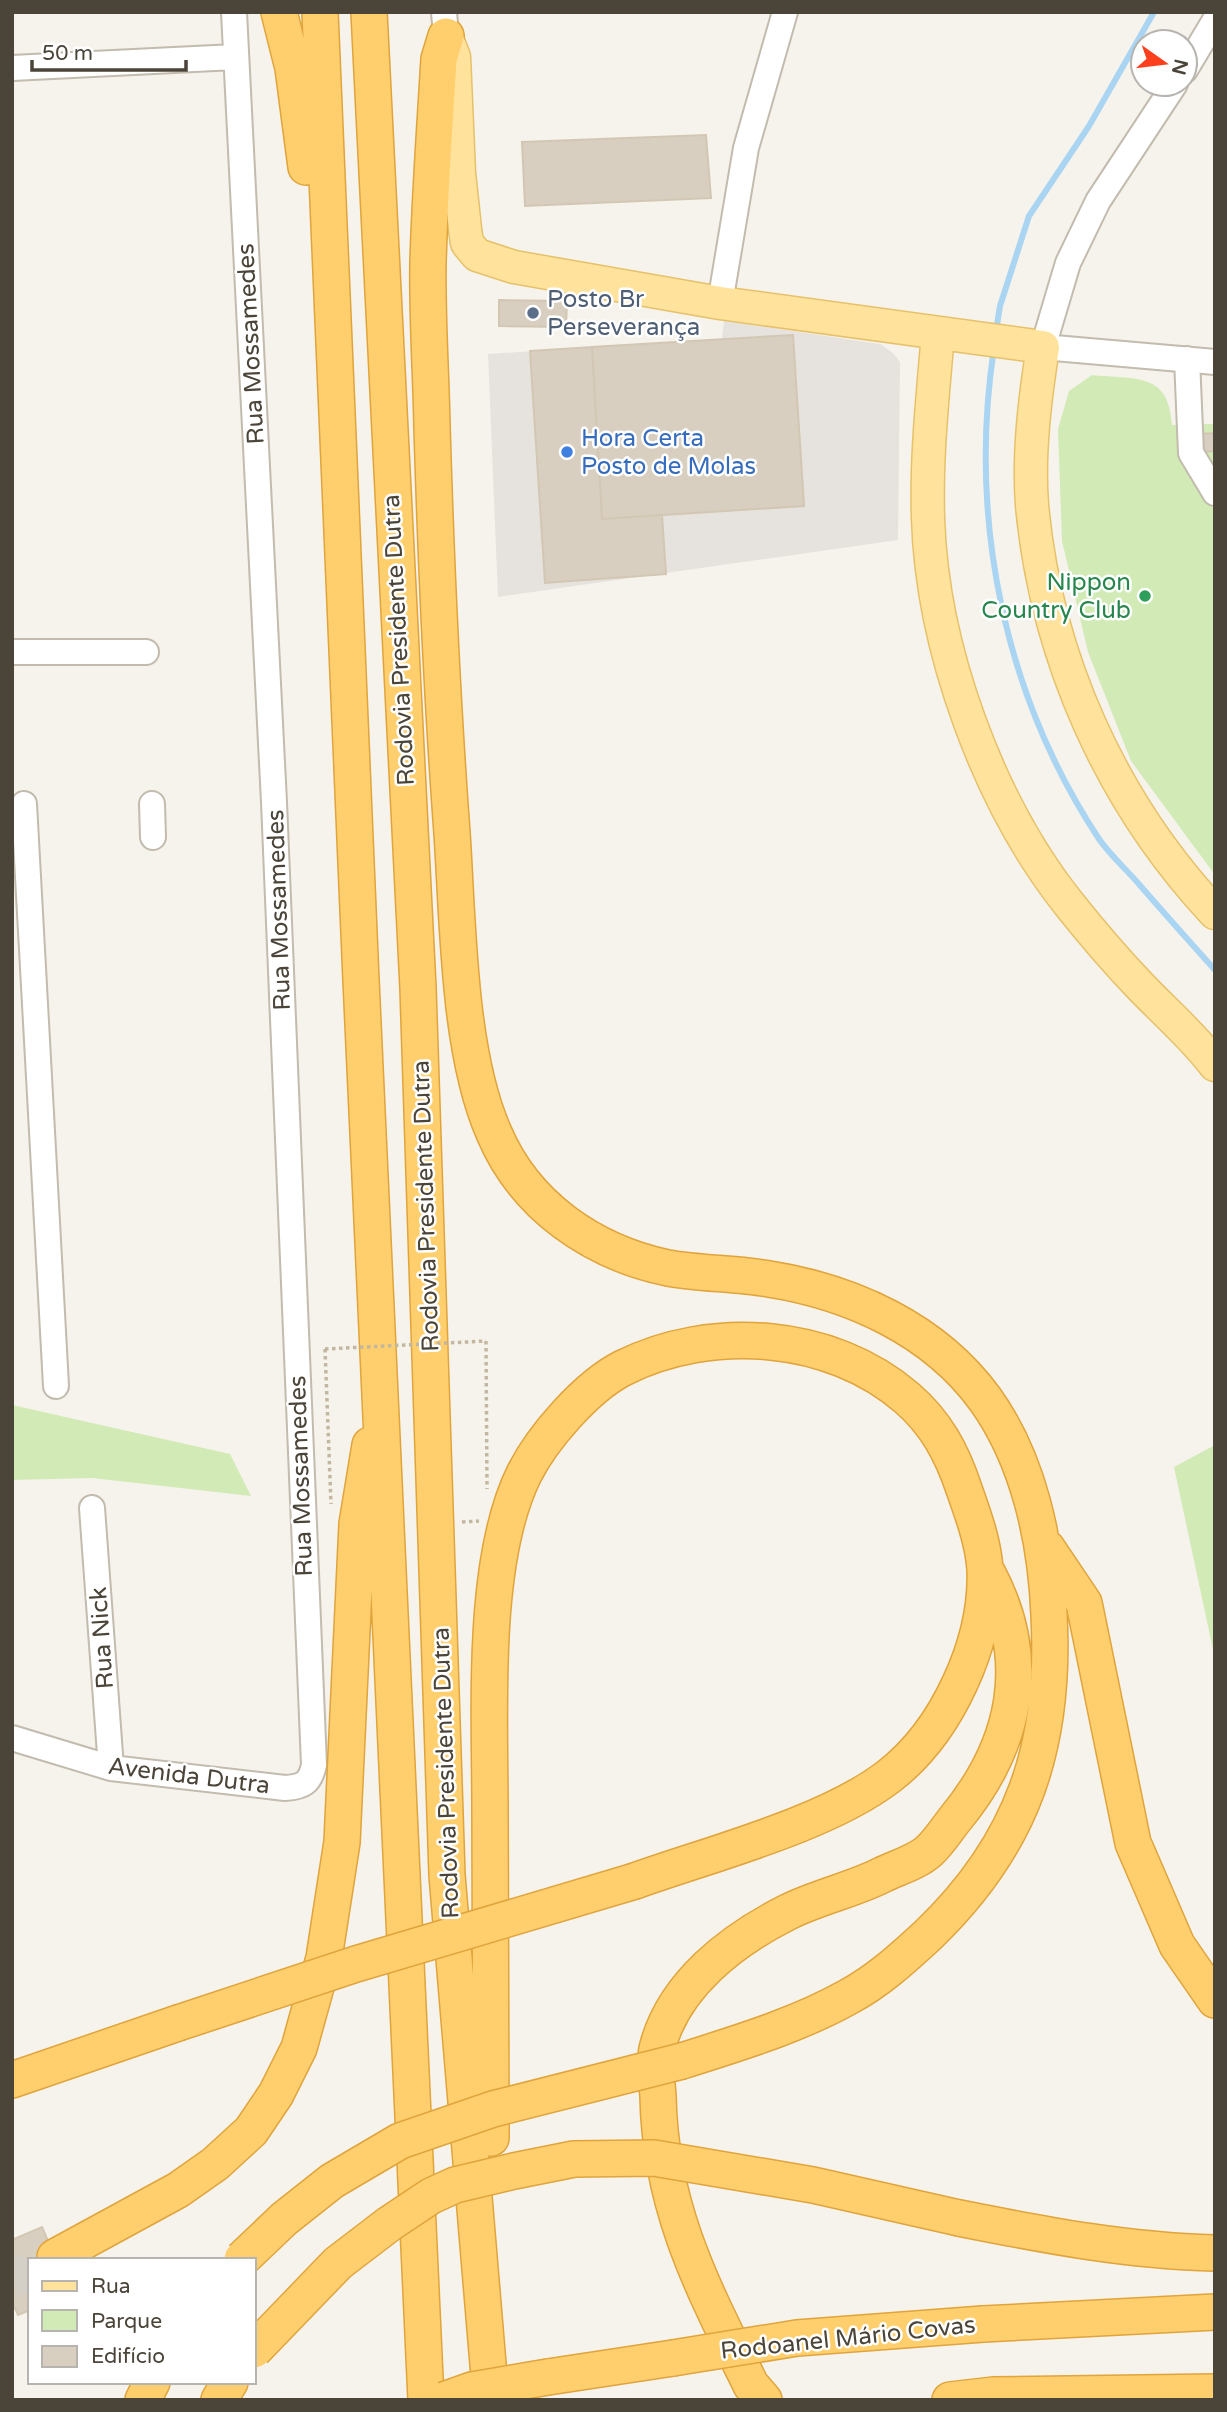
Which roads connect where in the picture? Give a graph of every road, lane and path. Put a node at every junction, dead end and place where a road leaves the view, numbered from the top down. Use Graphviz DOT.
graph roads {
  1 [pos="234,12"];
  2 [pos="279,12"];
  3 [pos="320,12"];
  4 [pos="369,12"];
  5 [pos="785,12"];
  6 [pos="1215,20"];
  7 [pos="445,24"];
  8 [pos="1208,48"];
  9 [pos="235,57"];
  10 [pos="12,68"];
  11 [pos="1166,98"];
  12 [pos="720,303"];
  13 [pos="951,335"];
  14 [pos="333,341"];
  15 [pos="1028,345"];
  16 [pos="1187,359"];
  17 [pos="1215,362"];
  18 [pos="1215,493"];
  19 [pos="12,652"];
  20 [pos="146,652"];
  21 [pos="24,804"];
  22 [pos="152,804"];
  23 [pos="153,837"];
  24 [pos="1215,913"];
  25 [pos="1215,1065"];
  26 [pos="381,1376"];
  27 [pos="56,1386"];
  28 [pos="487,1493"];
  29 [pos="92,1507"];
  30 [pos="331,1512"];
  31 [pos="1039,1535"];
  32 [pos="985,1567"];
  33 [pos="12,1738"];
  34 [pos="111,1768"];
  35 [pos="285,1788"];
  36 [pos="1215,2000"];
  37 [pos="12,2080"];
  38 [pos="1215,2253"];
  39 [pos="55,2257"];
  40 [pos="243,2258"];
  41 [pos="1215,2312"];
  42 [pos="256,2348"];
  43 [pos="487,2353"];
  44 [pos="151,2384"];
  45 [pos="229,2384"];
  46 [pos="1215,2392"];
  47 [pos="143,2400"];
  48 [pos="219,2400"];
  49 [pos="426,2400"];
  50 [pos="444,2400"];
  51 [pos="491,2400"];
  52 [pos="764,2400"];
  53 [pos="950,2400"];
  1 -- 9 [label="street, Rua Mossamedes"];
  2 -- 14 [label="highway"];
  3 -- 14 [label="highway, Rodovia Presidente Dutra"];
  4 -- 43 [label="highway, Rodovia Presidente Dutra"];
  5 -- 12 [label="street"];
  6 -- 8 [label="street"];
  7 -- 12 [label="main road"];
  7 -- 31 [label="highway"];
  9 -- 10 [label="street"];
  9 -- 35 [label="street, Rua Mossamedes"];
  11 -- 15 [label="street"];
  12 -- 13 [label="main road"];
  13 -- 15 [label="main road"];
  13 -- 25 [label="main road"];
  14 -- 26 [label="highway, Rodovia Presidente Dutra"];
  15 -- 16 [label="street"];
  15 -- 24 [label="main road"];
  16 -- 17 [label="street"];
  16 -- 18 [label="street"];
  19 -- 20 [label="street"];
  21 -- 27 [label="street"];
  22 -- 23 [label="street"];
  26 -- 39 [label="highway"];
  26 -- 49 [label="highway, Rodovia Presidente Dutra"];
  28 -- 30 [label="path, bridge"];
  29 -- 34 [label="street, Rua Nick"];
  31 -- 36 [label="highway"];
  31 -- 40 [label="highway, bridge"];
  32 -- 37 [label="highway, bridge"];
  32 -- 43 [label="highway"];
  32 -- 52 [label="highway"];
  33 -- 34 [label="street, Avenida Dutra"];
  34 -- 35 [label="street, Avenida Dutra"];
  38 -- 42 [label="highway, bridge"];
  41 -- 50 [label="highway, Rodoanel Mário Covas, bridge"];
  43 -- 51 [label="highway, Rodovia Presidente Dutra"];
  44 -- 47 [label="highway"];
  45 -- 48 [label="highway"];
  46 -- 53 [label="highway"];
}
